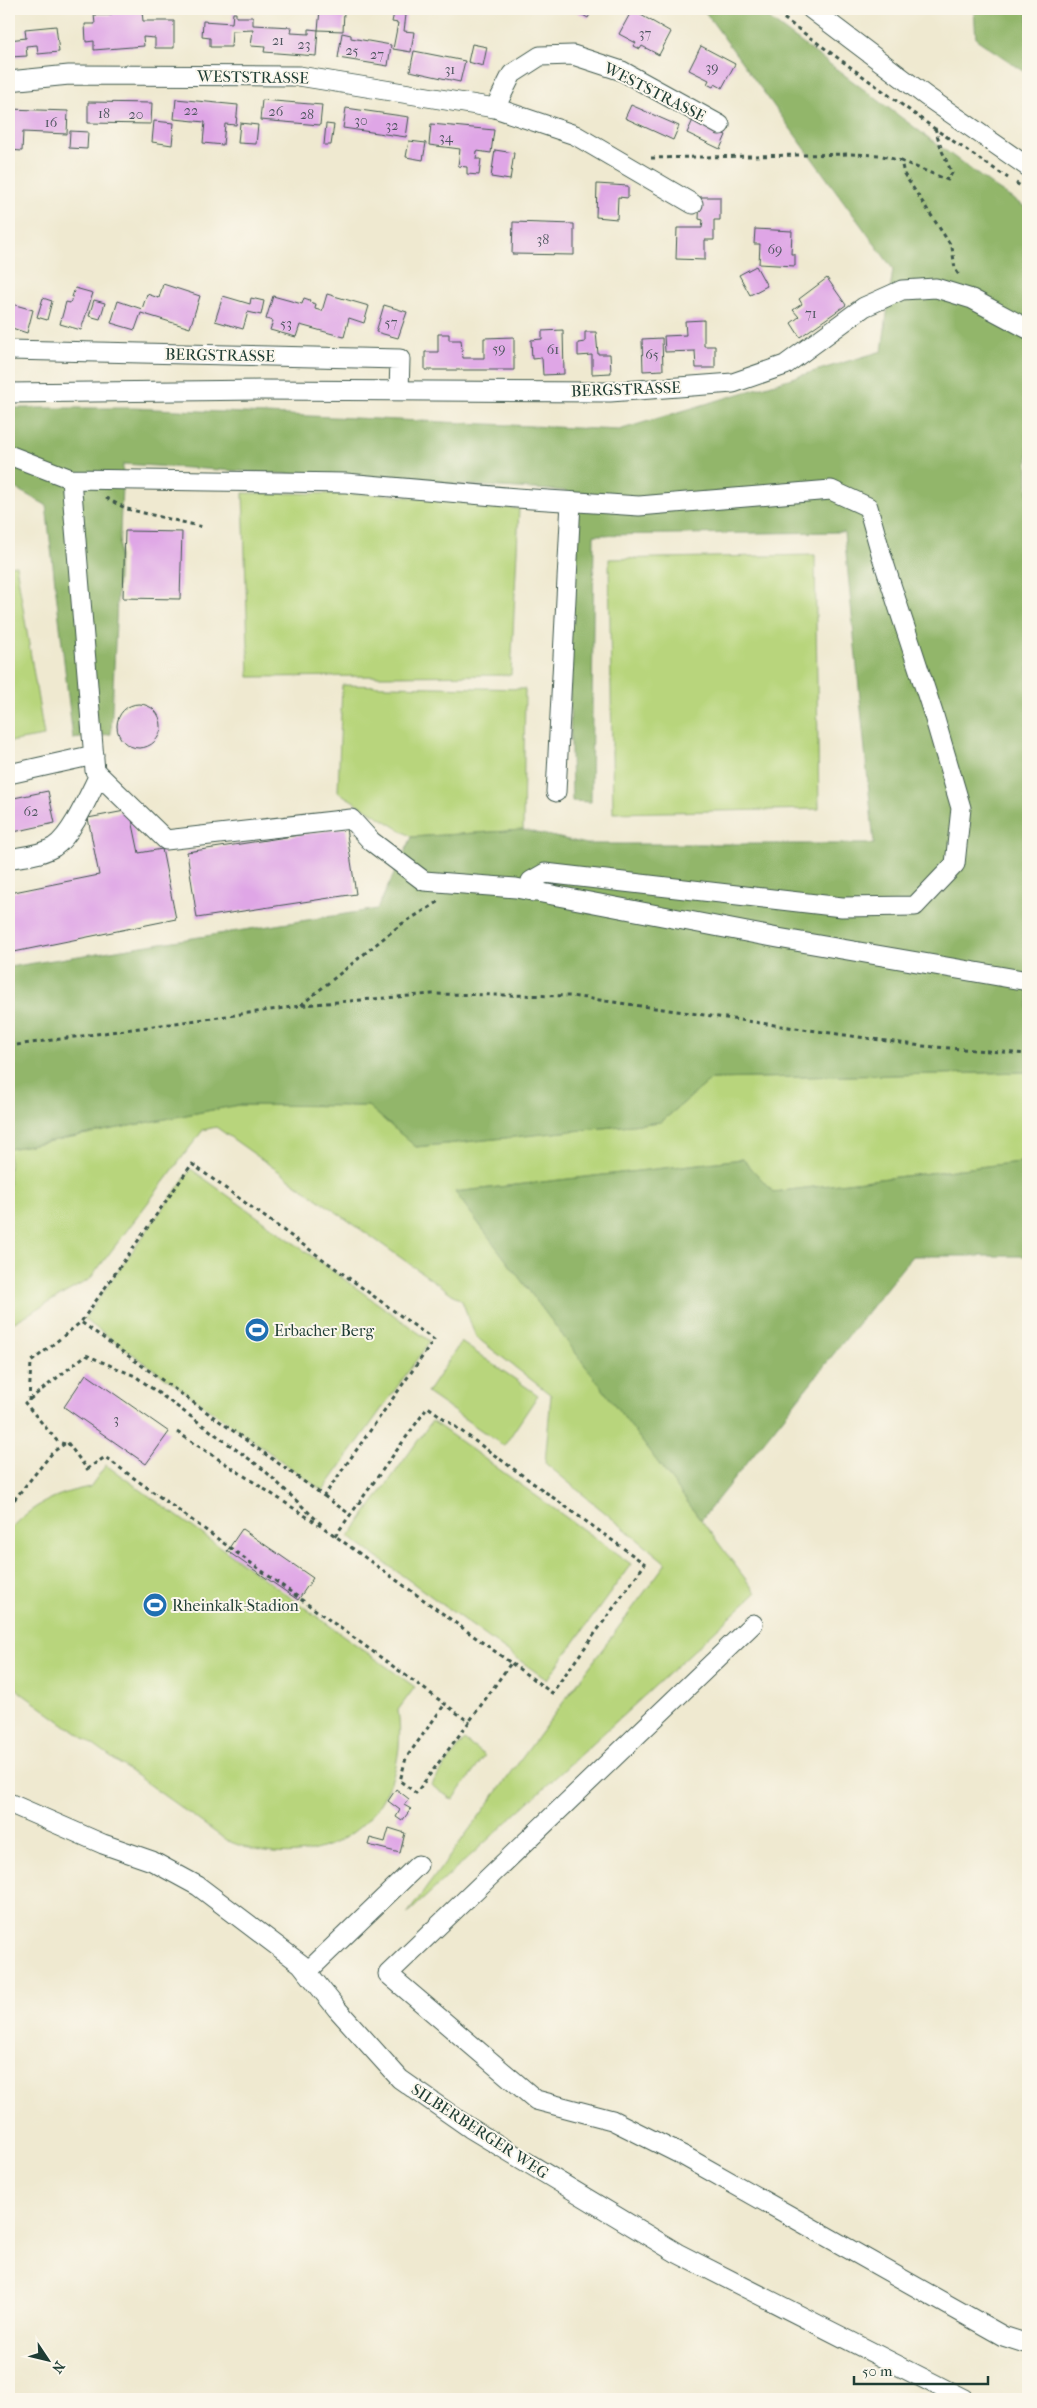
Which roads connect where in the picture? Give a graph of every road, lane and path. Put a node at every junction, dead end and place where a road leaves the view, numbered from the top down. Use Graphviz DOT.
graph roads {
  1 [pos="771,9"];
  2 [pos="811,9"];
  3 [pos="9,81"];
  4 [pos="495,108"];
  5 [pos="720,125"];
  6 [pos="942,151"];
  7 [pos="647,158"];
  8 [pos="901,161"];
  9 [pos="1028,167"];
  10 [pos="1028,191"];
  11 [pos="694,204"];
  12 [pos="972,299"];
  13 [pos="1028,329"];
  14 [pos="9,350"];
  15 [pos="399,390"];
  16 [pos="9,393"];
  17 [pos="9,455"];
  18 [pos="71,480"];
  19 [pos="103,496"];
  20 [pos="572,502"];
  21 [pos="203,526"];
  22 [pos="94,755"];
  23 [pos="9,774"];
  24 [pos="99,775"];
  25 [pos="556,792"];
  26 [pos="9,858"];
  27 [pos="534,892"];
  28 [pos="442,900"];
  29 [pos="1028,980"];
  30 [pos="301,1005"];
  31 [pos="9,1046"];
  32 [pos="1028,1054"];
  33 [pos="81,1322"];
  34 [pos="29,1401"];
  35 [pos="177,1432"];
  36 [pos="65,1444"];
  37 [pos="324,1496"];
  38 [pos="9,1506"];
  39 [pos="351,1515"];
  40 [pos="331,1533"];
  41 [pos="336,1536"];
  42 [pos="753,1624"];
  43 [pos="510,1663"];
  44 [pos="445,1704"];
  45 [pos="469,1722"];
  46 [pos="9,1803"];
  47 [pos="418,1865"];
  48 [pos="307,1972"];
  49 [pos="1028,2344"];
  50 [pos="964,2399"];
  1 -- 10 [label="path"];
  2 -- 9 [label="street"];
  3 -- 4 [label="street, WESTSTRASSE"];
  4 -- 5 [label="street, WESTSTRASSE"];
  4 -- 11 [label="street, WESTSTRASSE"];
  6 -- 8 [label="path"];
  7 -- 8 [label="path"];
  8 -- 12 [label="path"];
  12 -- 13 [label="street, BERGSTRASSE"];
  12 -- 15 [label="street, BERGSTRASSE"];
  14 -- 15 [label="street, BERGSTRASSE"];
  15 -- 16 [label="street, BERGSTRASSE"];
  17 -- 18 [label="street"];
  18 -- 20 [label="street"];
  18 -- 22 [label="street"];
  19 -- 21 [label="path"];
  20 -- 25 [label="street"];
  20 -- 27 [label="street"];
  22 -- 23 [label="street"];
  22 -- 24 [label="street"];
  24 -- 26 [label="street"];
  24 -- 27 [label="street"];
  27 -- 29 [label="street"];
  28 -- 30 [label="path"];
  30 -- 31 [label="path"];
  30 -- 32 [label="path"];
  33 -- 34 [label="path"];
  33 -- 37 [label="path"];
  33 -- 37 [label="path"];
  34 -- 36 [label="path"];
  34 -- 40 [label="path"];
  35 -- 40 [label="path"];
  36 -- 38 [label="path"];
  36 -- 44 [label="path"];
  37 -- 39 [label="path"];
  39 -- 41 [label="path"];
  39 -- 43 [label="path"];
  40 -- 41 [label="path"];
  41 -- 43 [label="path"];
  42 -- 49 [label="street"];
  43 -- 45 [label="path"];
  44 -- 45 [label="path"];
  44 -- 45 [label="path"];
  46 -- 48 [label="street, SILBERBERGER WEG"];
  47 -- 48 [label="street"];
  48 -- 50 [label="street, SILBERBERGER WEG"];
}
